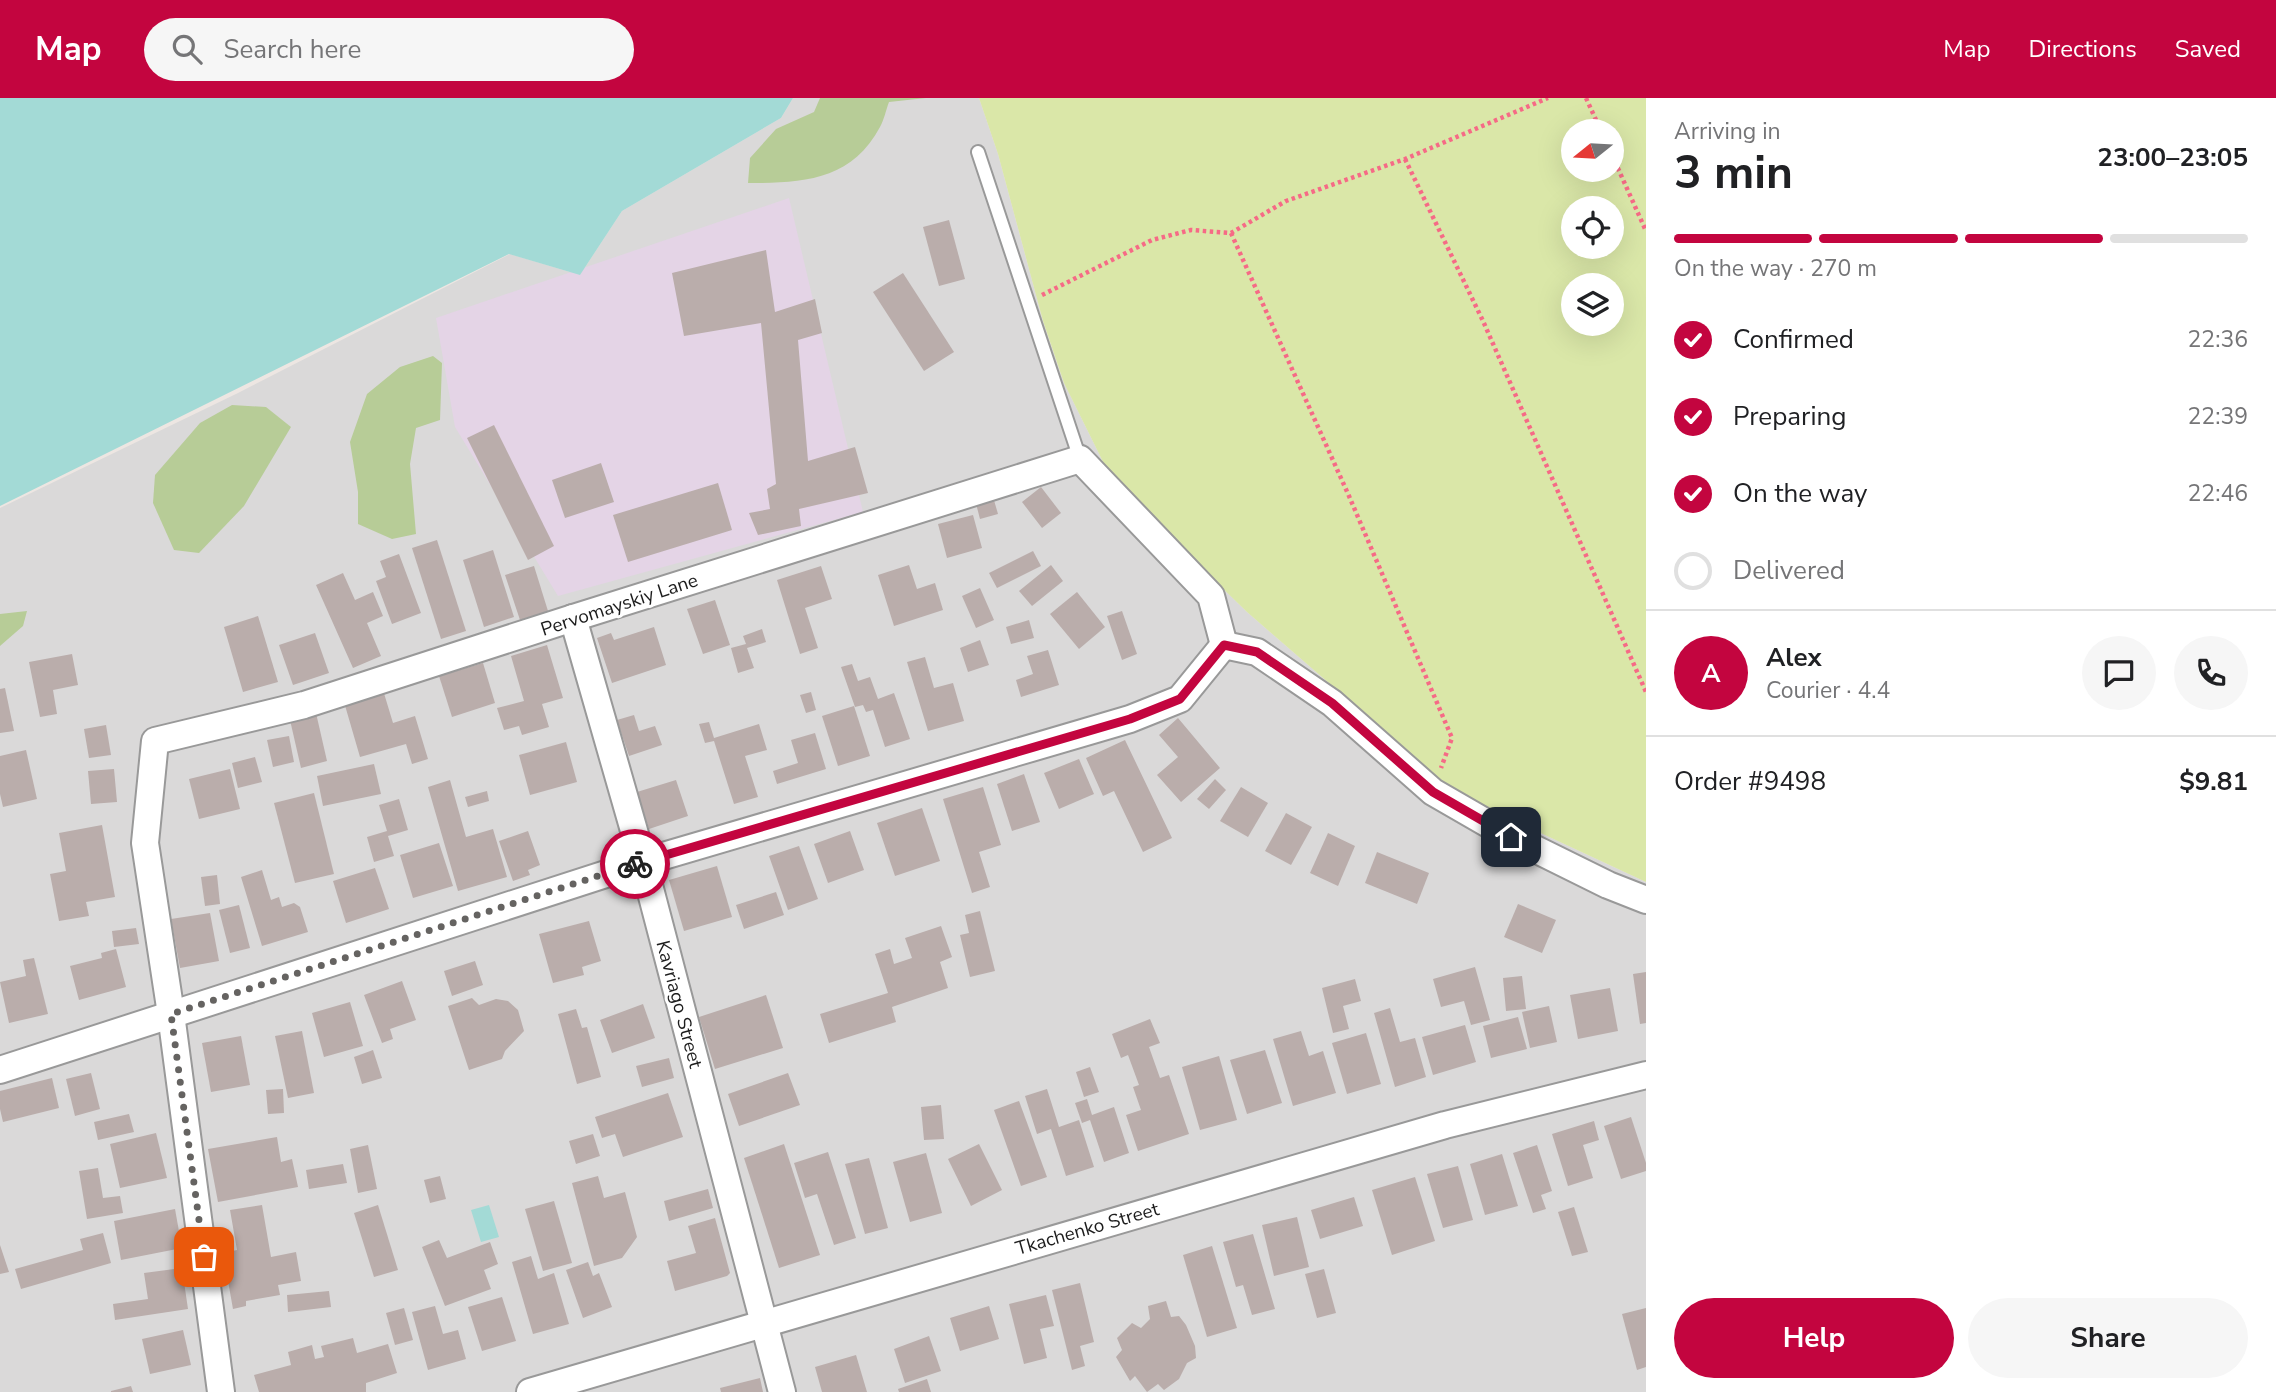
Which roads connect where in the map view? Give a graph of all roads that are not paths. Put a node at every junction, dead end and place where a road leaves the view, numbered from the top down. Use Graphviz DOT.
graph roads {
  1 [pos="978,152"];
  2 [pos="1080,459"];
  3 [pos="573,618"];
  4 [pos="1224,645"];
  5 [pos="643,862"];
  6 [pos="1646,900"];
  7 [pos="171,1014"];
  8 [pos="0,1070"];
  9 [pos="1646,1075"];
  10 [pos="765,1323"];
  11 [pos="221,1392"];
  12 [pos="530,1392"];
  13 [pos="782,1392"];
  1 -- 2 [label="lane"];
  2 -- 3 [label="street, Pervomayskiy Lane"];
  2 -- 4 [label="street"];
  3 -- 5 [label="street, Kavriago Street"];
  3 -- 7 [label="street, Pervomayskiy Lane"];
  4 -- 5 [label="street"];
  4 -- 6 [label="street"];
  5 -- 7 [label="street"];
  5 -- 10 [label="street, Kavriago Street"];
  7 -- 8 [label="street"];
  7 -- 11 [label="street"];
  9 -- 10 [label="street, Tkachenko Street"];
  10 -- 12 [label="street, Tkachenko Street"];
  10 -- 13 [label="street, Kavriago Street"];
}
